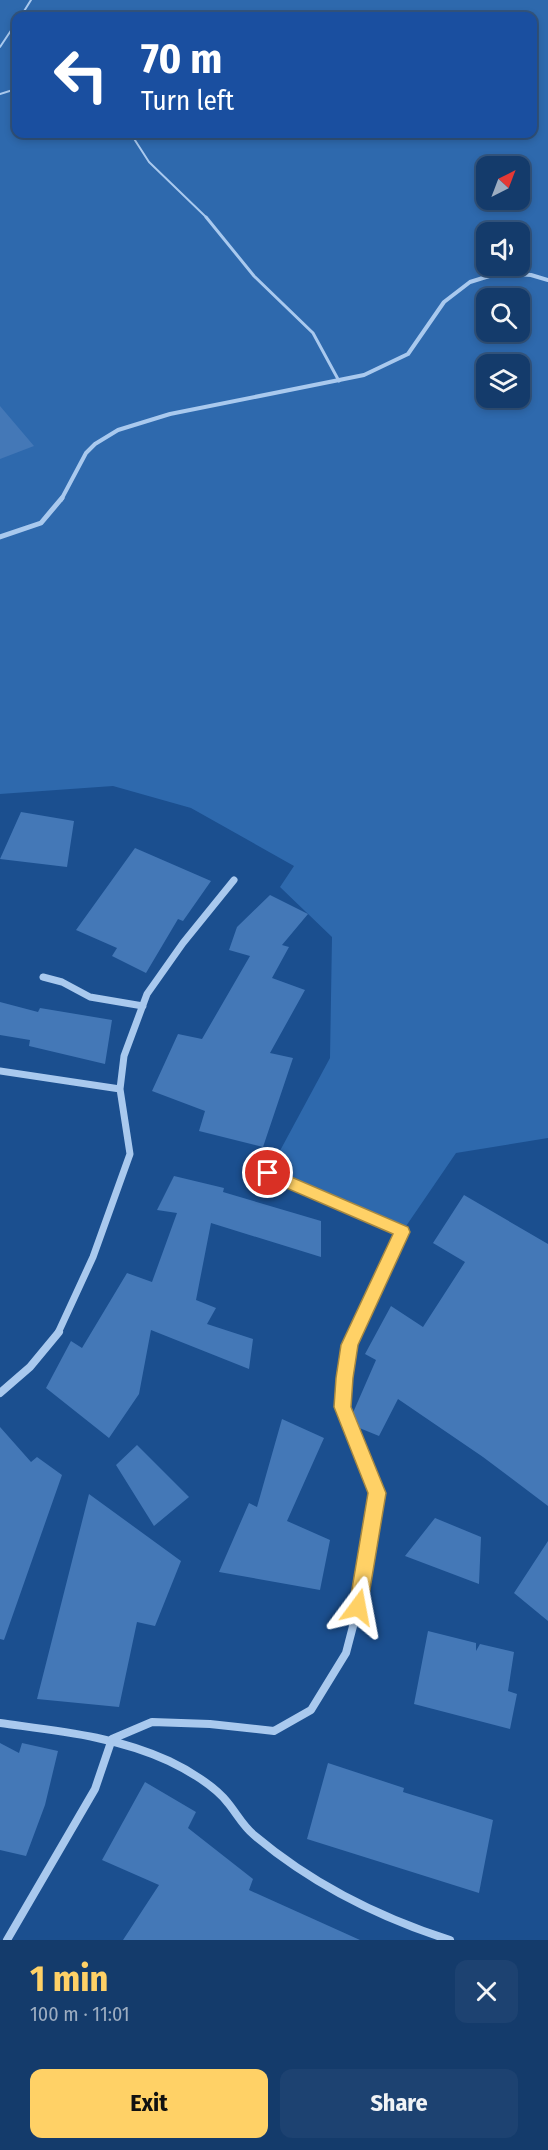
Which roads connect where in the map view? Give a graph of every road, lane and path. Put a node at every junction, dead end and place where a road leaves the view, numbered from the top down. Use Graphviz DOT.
graph roads {
  1 [pos="12,30"];
  2 [pos="0,47"];
  3 [pos="134,138"];
  4 [pos="548,280"];
  5 [pos="339,381"];
  6 [pos="0,537"];
  7 [pos="234,880"];
  8 [pos="44,977"];
  9 [pos="142,1006"];
  10 [pos="0,1071"];
  11 [pos="120,1089"];
  12 [pos="268,1173"];
  13 [pos="0,1393"];
  14 [pos="0,1723"];
  15 [pos="112,1739"];
  16 [pos="7,1940"];
  17 [pos="450,1940"];
  1 -- 2 [label="lane"];
  3 -- 5 [label="lane"];
  4 -- 5 [label="street"];
  5 -- 6 [label="street"];
  7 -- 9 [label="street"];
  8 -- 9 [label="street"];
  9 -- 11 [label="street"];
  10 -- 11 [label="street"];
  11 -- 13 [label="street"];
  12 -- 15 [label="street"];
  14 -- 15 [label="street"];
  15 -- 16 [label="street"];
  15 -- 17 [label="street"];
}
